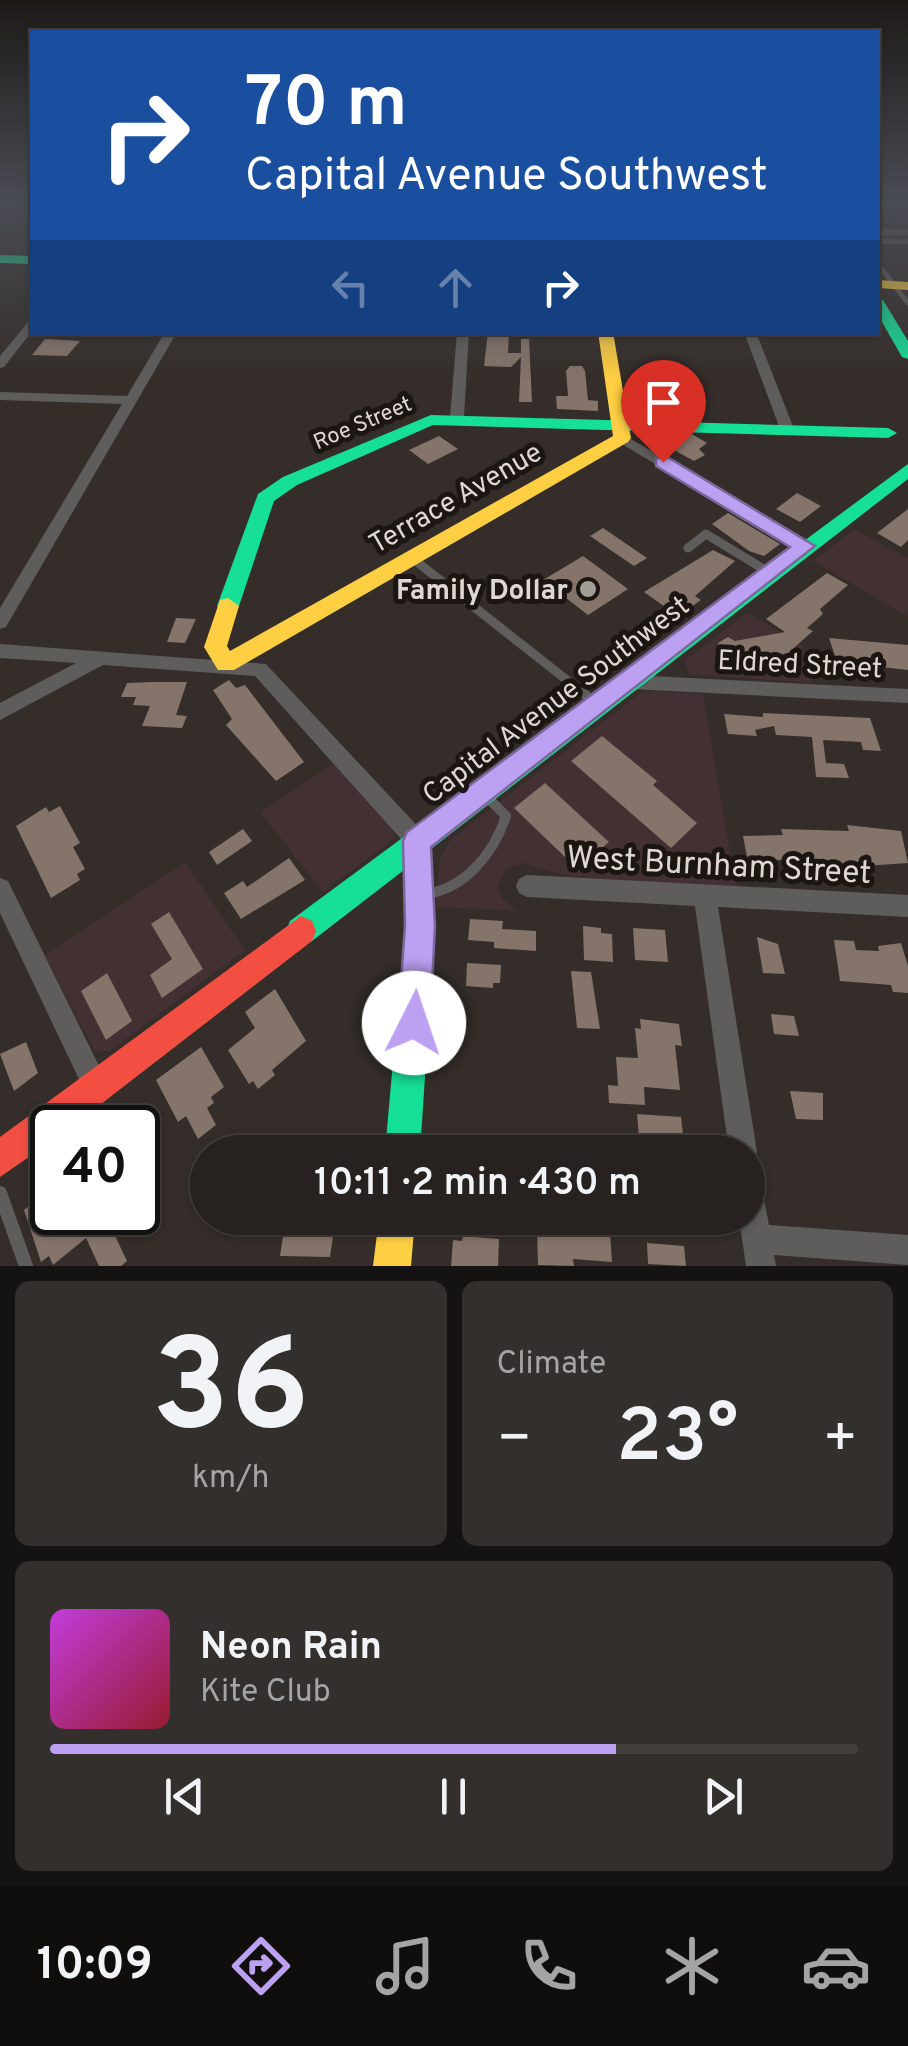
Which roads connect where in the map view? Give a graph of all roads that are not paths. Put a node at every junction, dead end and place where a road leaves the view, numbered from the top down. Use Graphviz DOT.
graph roads {
  1 [pos="880,267"];
  2 [pos="897,289"];
  3 [pos="880,304"];
  4 [pos="30,326"];
  5 [pos="170,335"];
  6 [pos="462,335"];
  7 [pos="606,335"];
  8 [pos="751,335"];
  9 [pos="908,354"];
  10 [pos="0,364"];
  11 [pos="0,396"];
  12 [pos="130,400"];
  13 [pos="457,417"];
  14 [pos="788,429"];
  15 [pos="621,430"];
  16 [pos="888,433"];
  17 [pos="907,472"];
  18 [pos="804,546"];
  19 [pos="688,548"];
  20 [pos="411,557"];
  21 [pos="770,573"];
  22 [pos="0,622"];
  23 [pos="0,651"];
  24 [pos="103,657"];
  25 [pos="226,664"];
  26 [pos="630,682"];
  27 [pos="908,696"];
  28 [pos="598,705"];
  29 [pos="0,712"];
  30 [pos="482,792"];
  31 [pos="417,841"];
  32 [pos="527,886"];
  33 [pos="0,888"];
  34 [pos="419,894"];
  35 [pos="705,896"];
  36 [pos="908,906"];
  37 [pos="96,1087"];
  38 [pos="403,1135"];
  39 [pos="741,1135"];
  40 [pos="0,1159"];
  41 [pos="0,1193"];
  42 [pos="395,1235"];
  43 [pos="908,1250"];
  44 [pos="758,1253"];
  45 [pos="26,1266"];
  46 [pos="392,1266"];
  1 -- 2 [label="lane"];
  3 -- 9 [label="street"];
  4 -- 10 [label="street"];
  5 -- 12 [label="street"];
  6 -- 13 [label="street"];
  7 -- 15 [label="street"];
  8 -- 14 [label="street"];
  11 -- 12 [label="street"];
  12 -- 22 [label="street"];
  13 -- 15 [label="street, Roe Street"];
  13 -- 25 [label="street, Roe Street"];
  14 -- 15 [label="street, Roe Street"];
  14 -- 16 [label="street, Roe Street"];
  15 -- 18 [label="street"];
  15 -- 20 [label="street, Terrace Avenue"];
  17 -- 18 [label="street, Capital Avenue Southwest"];
  18 -- 21 [label="street, Capital Avenue Southwest"];
  19 -- 21 [label="lane"];
  20 -- 25 [label="street, Terrace Avenue"];
  20 -- 28 [label="lane"];
  21 -- 26 [label="street, Capital Avenue Southwest"];
  23 -- 24 [label="street"];
  24 -- 25 [label="street"];
  24 -- 29 [label="street"];
  25 -- 31 [label="street"];
  26 -- 27 [label="street, Eldred Street"];
  26 -- 28 [label="street, Capital Avenue Southwest"];
  28 -- 30 [label="street, Capital Avenue Southwest"];
  30 -- 31 [label="street, Capital Avenue Southwest"];
  30 -- 34 [label="lane"];
  31 -- 34 [label="street"];
  31 -- 37 [label="street, Capital Avenue Southwest"];
  32 -- 35 [label="street, West Burnham Street"];
  33 -- 37 [label="street"];
  34 -- 38 [label="street"];
  35 -- 36 [label="street, West Burnham Street"];
  35 -- 39 [label="street"];
  37 -- 40 [label="street, Capital Avenue Southwest"];
  41 -- 45 [label="lane"];
  42 -- 46 [label="street"];
  43 -- 44 [label="street"];
}
